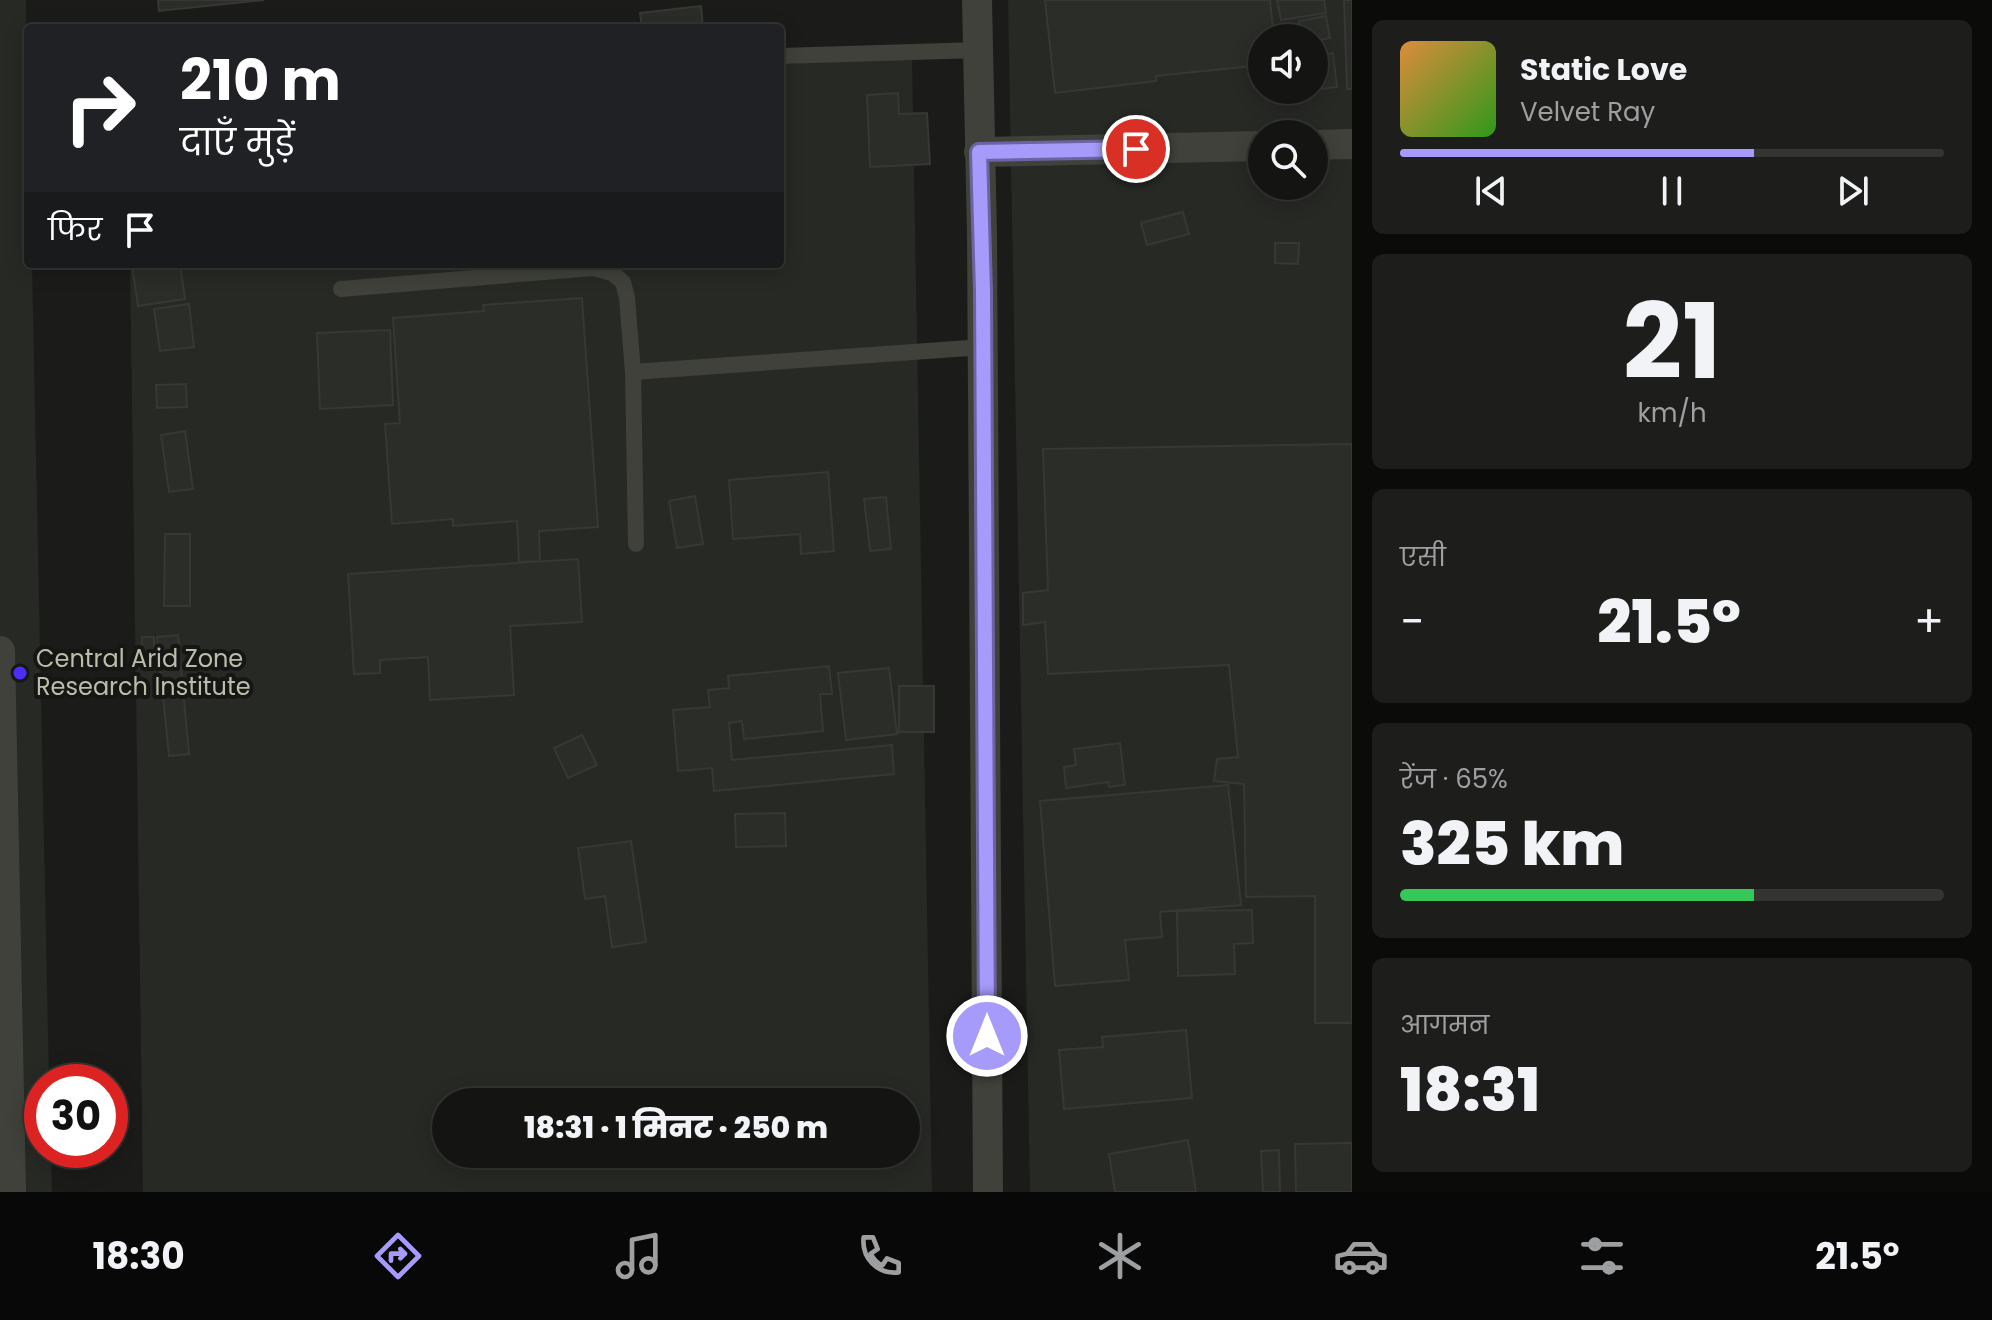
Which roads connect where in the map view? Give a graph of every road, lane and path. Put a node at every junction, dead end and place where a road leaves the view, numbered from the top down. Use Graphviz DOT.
graph roads {
  1 [pos="977,0"];
  2 [pos="978,50"];
  3 [pos="784,56"];
  4 [pos="1352,144"];
  5 [pos="1328,145"];
  6 [pos="1248,146"];
  7 [pos="979,152"];
  8 [pos="341,289"];
  9 [pos="983,347"];
  10 [pos="633,372"];
  11 [pos="636,544"];
  12 [pos="0,651"];
  13 [pos="11,1192"];
  14 [pos="988,1192"];
  1 -- 2 [label="street"];
  2 -- 3 [label="lane"];
  2 -- 7 [label="street"];
  4 -- 5 [label="street"];
  6 -- 7 [label="street"];
  7 -- 9 [label="street"];
  8 -- 10 [label="lane"];
  9 -- 10 [label="lane"];
  9 -- 14 [label="street"];
  10 -- 11 [label="lane"];
  12 -- 13 [label="street"];
}
